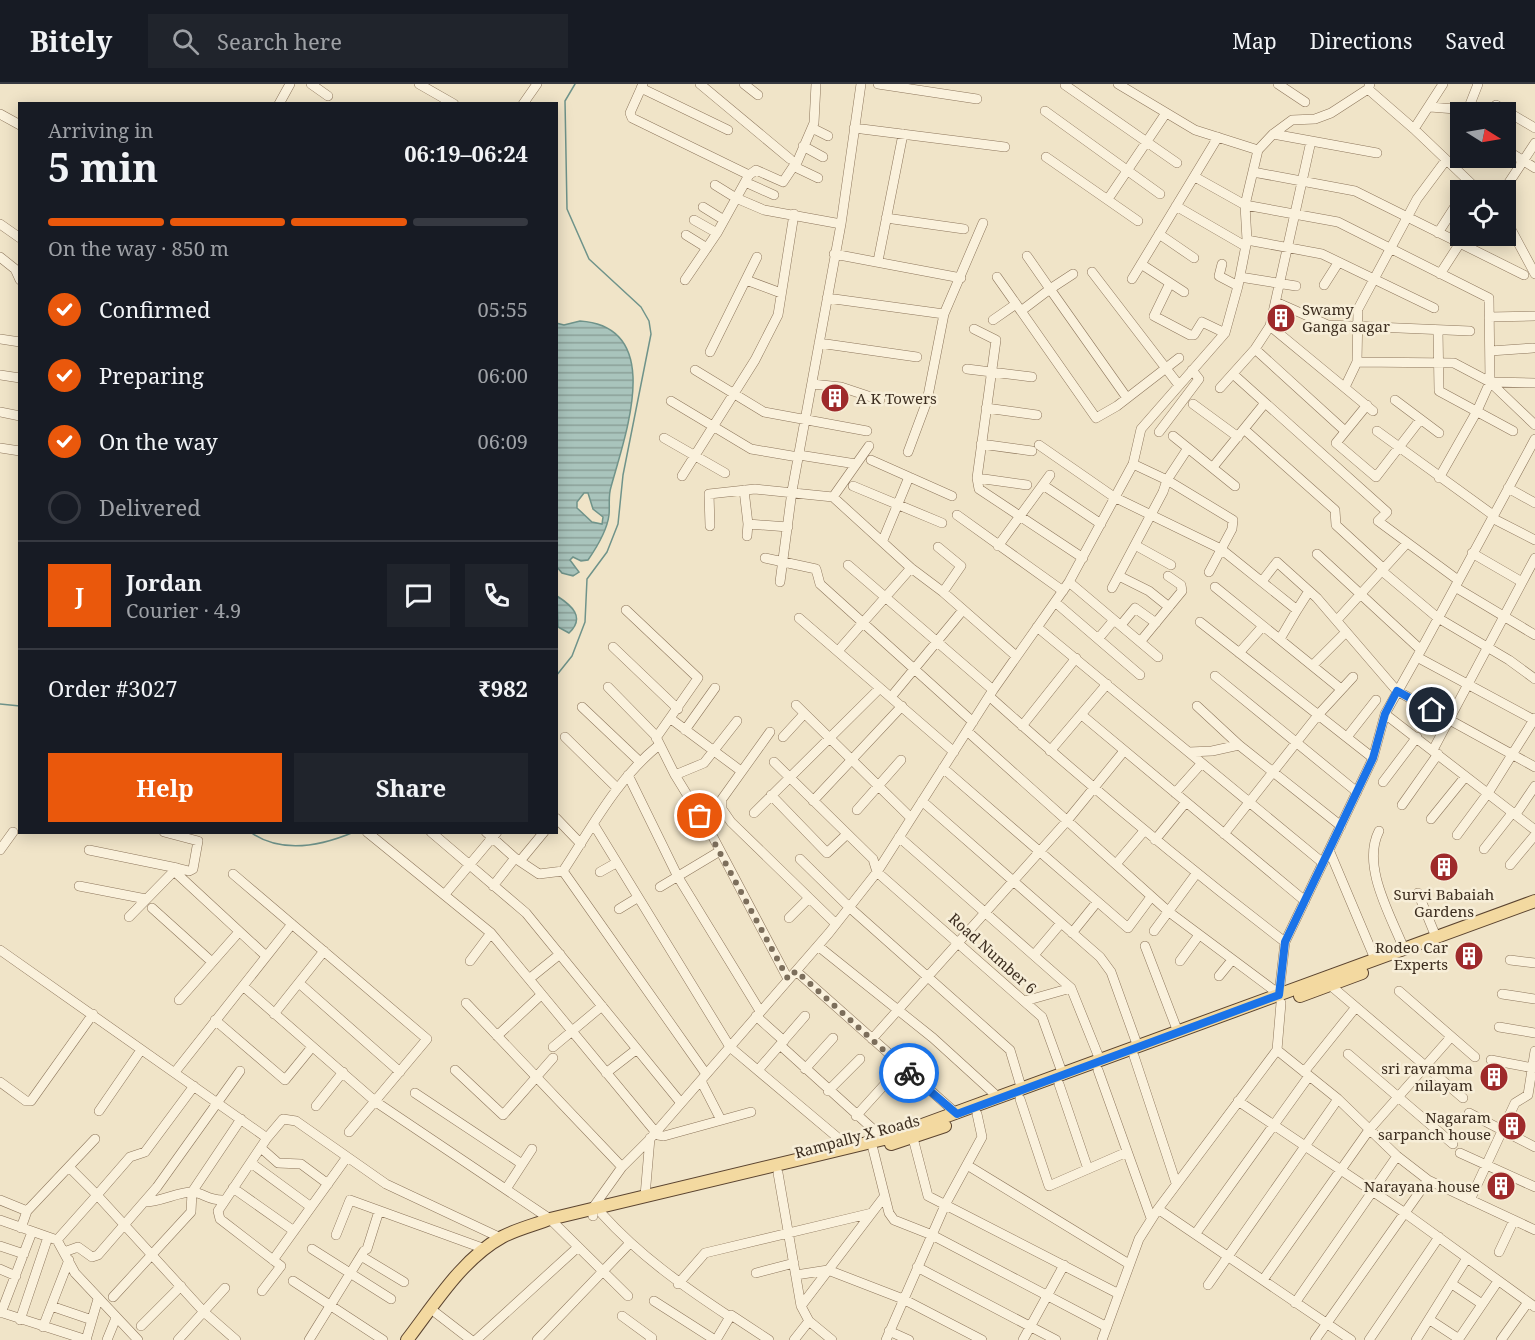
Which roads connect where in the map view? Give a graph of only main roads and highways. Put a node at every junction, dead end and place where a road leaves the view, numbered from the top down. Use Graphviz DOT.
graph roads {
  1 [pos="1535,901"];
  2 [pos="1535,909"];
  3 [pos="1280,997"];
  4 [pos="1136,1052"];
  5 [pos="1021,1094"];
  6 [pos="596,1213"];
  7 [pos="553,1222"];
  8 [pos="408,1340"];
  9 [pos="415,1340"];
  1 -- 3 [label="main road"];
  2 -- 3 [label="main road"];
  3 -- 4 [label="main road"];
  3 -- 4 [label="main road"];
  4 -- 5 [label="main road"];
  5 -- 6 [label="main road"];
  5 -- 6 [label="main road, Rampally X Roads"];
  6 -- 7 [label="main road"];
  7 -- 8 [label="main road"];
  7 -- 9 [label="main road"];
}
